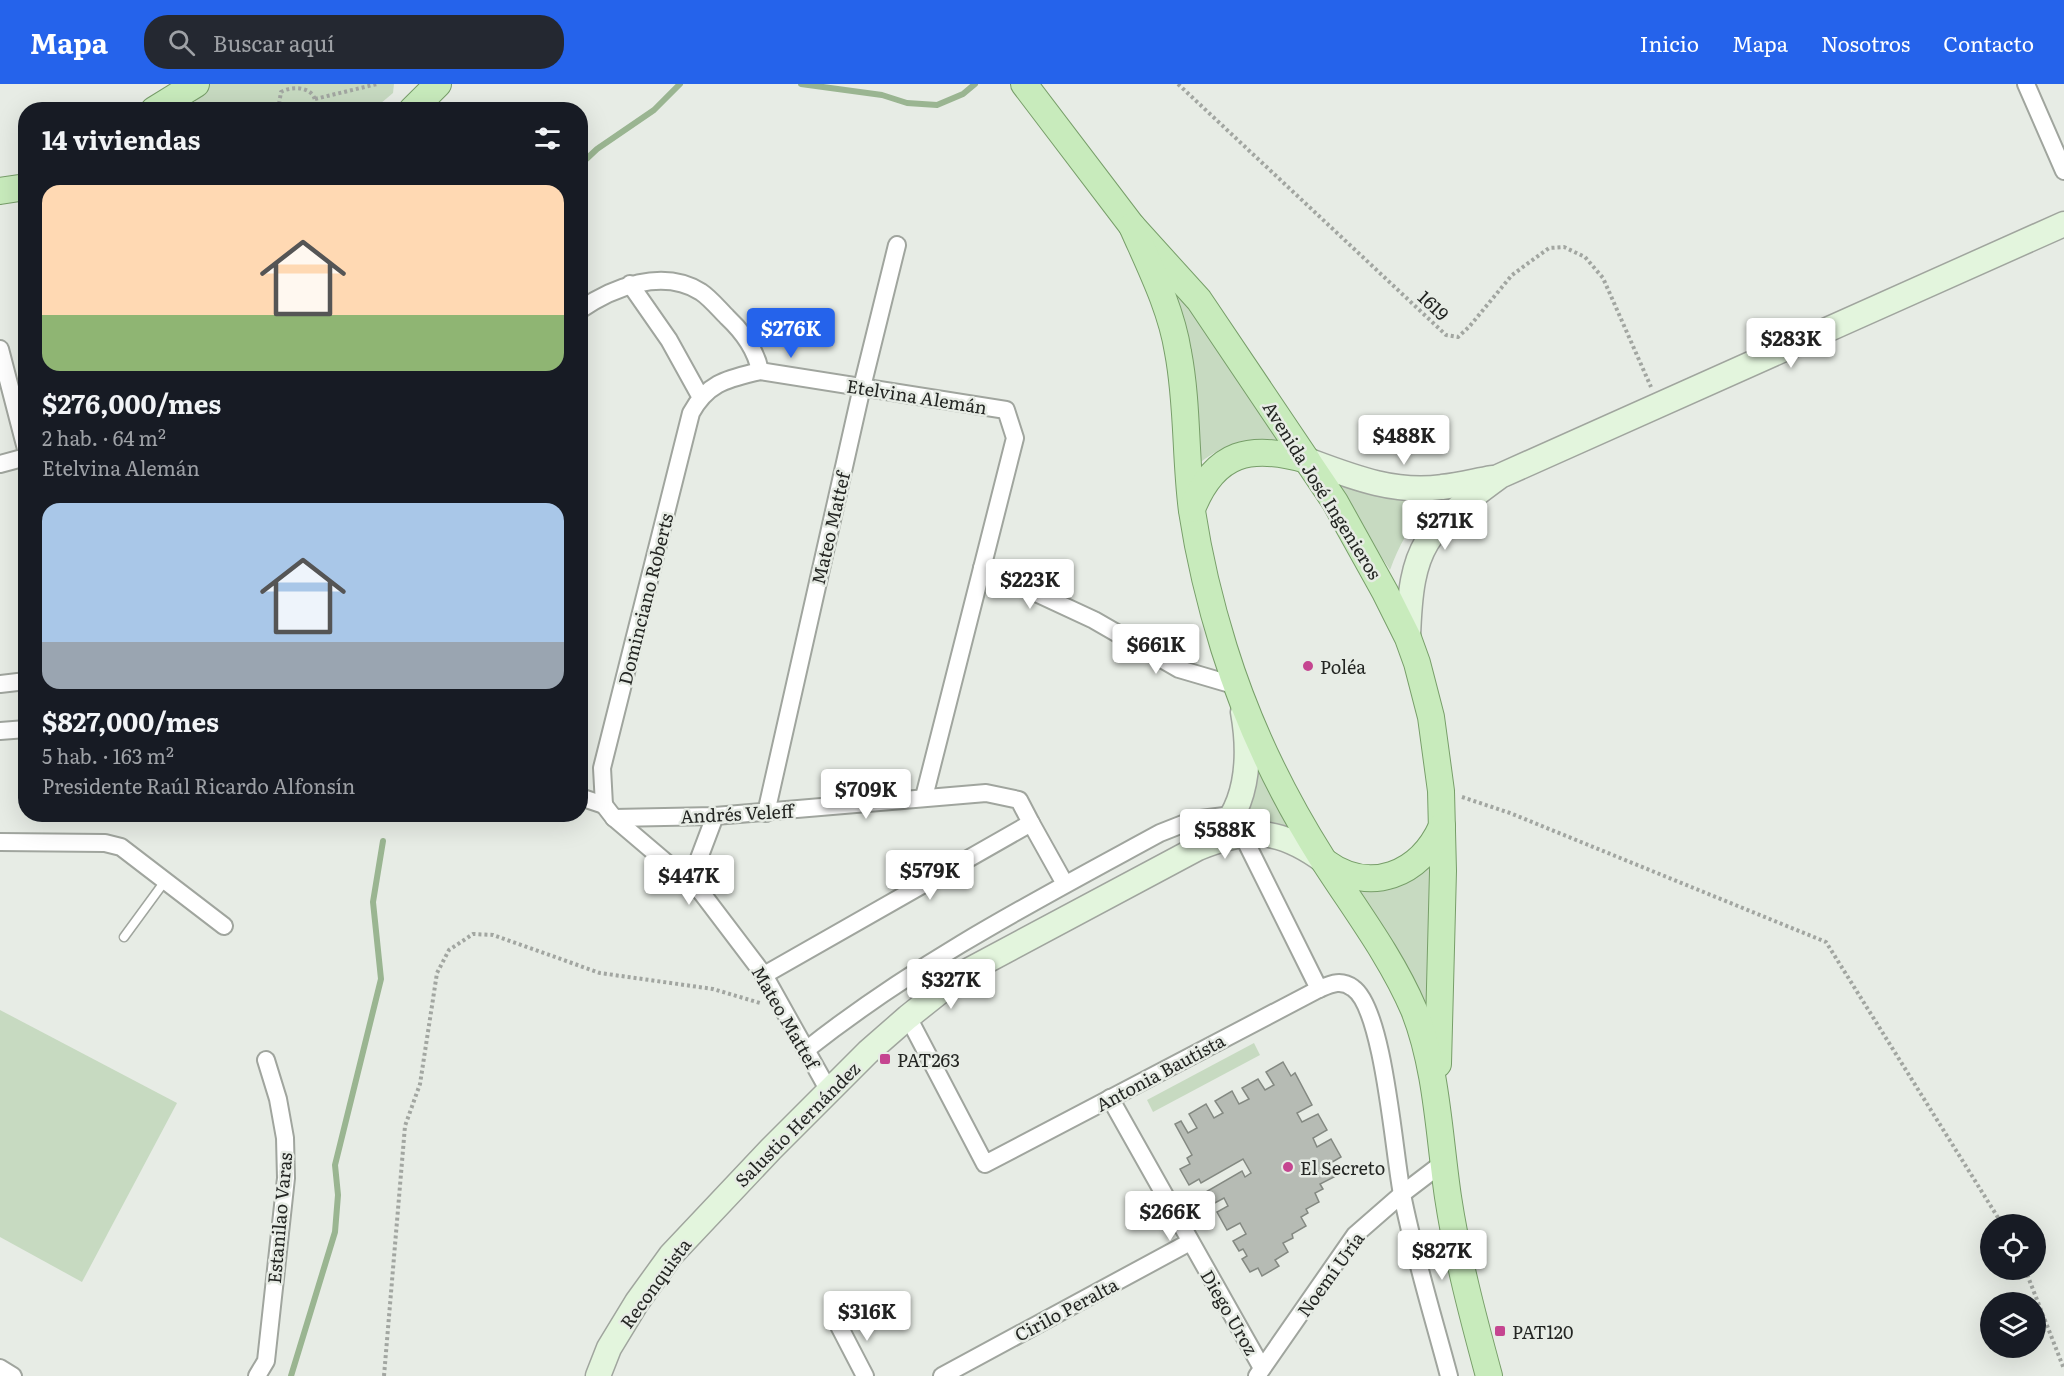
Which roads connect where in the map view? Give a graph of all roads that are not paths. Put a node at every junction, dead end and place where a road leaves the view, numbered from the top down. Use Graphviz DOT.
graph roads {
  1 [pos="195,84"];
  2 [pos="411,84"];
  3 [pos="438,84"];
  4 [pos="1024,84"];
  5 [pos="2026,84"];
  6 [pos="166,102"];
  7 [pos="184,102"];
  8 [pos="411,102"];
  9 [pos="419,102"];
  10 [pos="2062,161"];
  11 [pos="2064,224"];
  12 [pos="1132,226"];
  13 [pos="897,245"];
  14 [pos="630,284"];
  15 [pos="588,305"];
  16 [pos="0,349"];
  17 [pos="760,371"];
  18 [pos="862,387"];
  19 [pos="700,396"];
  20 [pos="18,418"];
  21 [pos="18,460"];
  22 [pos="1307,460"];
  23 [pos="0,464"];
  24 [pos="1500,476"];
  25 [pos="1192,509"];
  26 [pos="982,568"];
  27 [pos="1408,638"];
  28 [pos="18,682"];
  29 [pos="0,684"];
  30 [pos="1237,687"];
  31 [pos="18,729"];
  32 [pos="0,730"];
  33 [pos="924,797"];
  34 [pos="588,801"];
  35 [pos="609,811"];
  36 [pos="766,813"];
  37 [pos="715,816"];
  38 [pos="1031,823"];
  39 [pos="1237,825"];
  40 [pos="1442,826"];
  41 [pos="0,842"];
  42 [pos="1324,861"];
  43 [pos="165,881"];
  44 [pos="1065,884"];
  45 [pos="701,892"];
  46 [pos="224,926"];
  47 [pos="124,937"];
  48 [pos="765,975"];
  49 [pos="1318,989"];
  50 [pos="908,1017"];
  51 [pos="806,1050"];
  52 [pos="266,1060"];
  53 [pos="829,1091"];
  54 [pos="1110,1098"];
  55 [pos="1437,1112"];
  56 [pos="1444,1162"];
  57 [pos="1402,1194"];
  58 [pos="723,1198"];
  59 [pos="1190,1242"];
  60 [pos="838,1324"];
  61 [pos="0,1368"];
  62 [pos="1259,1372"];
  63 [pos="13,1376"];
  64 [pos="257,1376"];
  65 [pos="598,1376"];
  66 [pos="865,1376"];
  67 [pos="942,1376"];
  68 [pos="1449,1376"];
  69 [pos="1489,1376"];
  1 -- 6 [label="main road"];
  1 -- 7 [label="main road"];
  2 -- 8 [label="main road"];
  3 -- 9 [label="main road"];
  4 -- 12 [label="main road, Avenida José Ingenieros"];
  5 -- 10 [label="street"];
  11 -- 24 [label="street"];
  12 -- 22 [label="main road, Avenida José Ingenieros"];
  12 -- 25 [label="main road, Avenida José Ingenieros"];
  13 -- 18 [label="street, Mateo Mattef"];
  14 -- 15 [label="street"];
  14 -- 17 [label="street"];
  14 -- 19 [label="street"];
  16 -- 20 [label="street"];
  17 -- 18 [label="street, Etelvina Alemán"];
  17 -- 19 [label="street, Etelvina Alemán"];
  18 -- 26 [label="street, Etelvina Alemán"];
  18 -- 36 [label="street, Mateo Mattef"];
  19 -- 35 [label="street, Dominciano Roberts"];
  21 -- 23 [label="street"];
  22 -- 24 [label="street"];
  22 -- 25 [label="main road"];
  22 -- 27 [label="main road, Avenida José Ingenieros"];
  24 -- 27 [label="street"];
  25 -- 30 [label="main road, Avenida José Ingenieros"];
  26 -- 30 [label="street"];
  26 -- 33 [label="street"];
  27 -- 40 [label="main road, Avenida José Ingenieros"];
  28 -- 29 [label="street"];
  30 -- 39 [label="street"];
  30 -- 42 [label="main road, Avenida José Ingenieros"];
  31 -- 32 [label="street"];
  33 -- 36 [label="street, Andrés Veleff"];
  33 -- 38 [label="street, Andrés Veleff"];
  34 -- 35 [label="street"];
  35 -- 37 [label="street, Andrés Veleff"];
  35 -- 45 [label="street, Mateo Mattef"];
  36 -- 37 [label="street, Andrés Veleff"];
  37 -- 45 [label="street"];
  38 -- 44 [label="street"];
  38 -- 48 [label="street"];
  39 -- 42 [label="street"];
  39 -- 44 [label="street"];
  39 -- 49 [label="street"];
  39 -- 50 [label="street, Salustio Hernández"];
  40 -- 42 [label="main road"];
  40 -- 55 [label="main road, Avenida José Ingenieros"];
  41 -- 43 [label="street"];
  42 -- 55 [label="main road, Avenida José Ingenieros"];
  43 -- 46 [label="street"];
  43 -- 47 [label="lane"];
  44 -- 51 [label="street"];
  45 -- 48 [label="street, Mateo Mattef"];
  48 -- 51 [label="street, Mateo Mattef"];
  49 -- 54 [label="street, Antonia Bautista"];
  49 -- 57 [label="street, Antonia Bautista"];
  50 -- 53 [label="street, Salustio Hernández"];
  50 -- 54 [label="street, Antonia Bautista"];
  51 -- 53 [label="street, Mateo Mattef"];
  52 -- 64 [label="street, Estanilao Varas"];
  53 -- 58 [label="street, Salustio Hernández"];
  54 -- 59 [label="street, Diego Uroz"];
  55 -- 56 [label="main road"];
  56 -- 57 [label="street, Noemí Uría"];
  56 -- 69 [label="main road"];
  57 -- 62 [label="street, Noemí Uría"];
  57 -- 68 [label="street"];
  58 -- 65 [label="street, Reconquista"];
  59 -- 62 [label="street, Diego Uroz"];
  59 -- 67 [label="street, Cirilo Peralta"];
  60 -- 66 [label="street"];
  61 -- 63 [label="street"];
}
